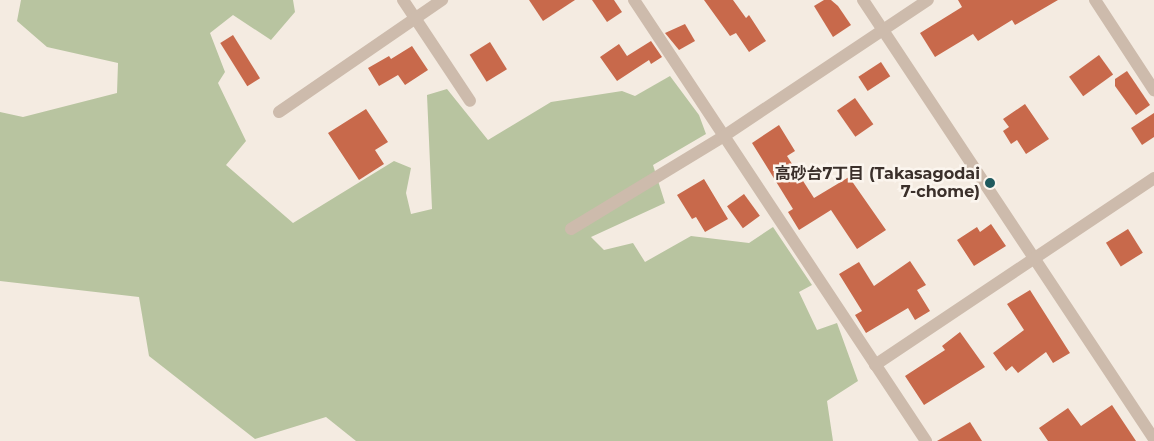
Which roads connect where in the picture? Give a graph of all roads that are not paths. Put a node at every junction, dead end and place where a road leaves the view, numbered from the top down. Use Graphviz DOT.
graph roads {
  1 [pos="403,0"];
  2 [pos="442,0"];
  3 [pos="634,0"];
  4 [pos="863,0"];
  5 [pos="928,0"];
  6 [pos="1095,0"];
  7 [pos="415,18"];
  8 [pos="883,30"];
  9 [pos="1154,90"];
  10 [pos="470,101"];
  11 [pos="278,112"];
  12 [pos="724,136"];
  13 [pos="1154,178"];
  14 [pos="571,229"];
  15 [pos="1036,258"];
  16 [pos="875,366"];
  17 [pos="1154,439"];
  18 [pos="926,441"];
  1 -- 7 [label="street"];
  2 -- 7 [label="street"];
  3 -- 12 [label="street"];
  4 -- 8 [label="street"];
  5 -- 8 [label="street"];
  6 -- 9 [label="street"];
  7 -- 10 [label="street"];
  7 -- 11 [label="street"];
  8 -- 12 [label="street"];
  8 -- 15 [label="street"];
  12 -- 14 [label="street"];
  12 -- 16 [label="street"];
  13 -- 15 [label="street"];
  15 -- 16 [label="street"];
  15 -- 17 [label="street"];
  16 -- 18 [label="street"];
}
